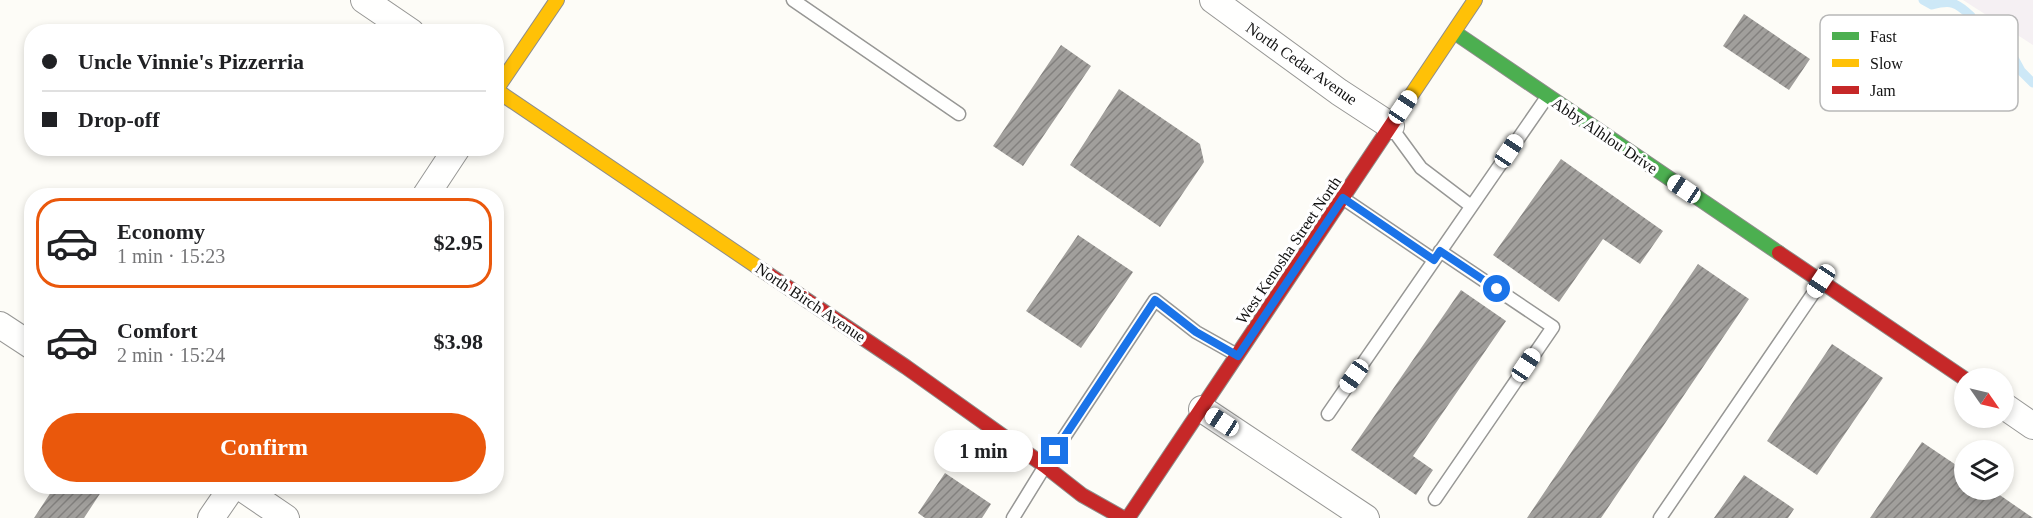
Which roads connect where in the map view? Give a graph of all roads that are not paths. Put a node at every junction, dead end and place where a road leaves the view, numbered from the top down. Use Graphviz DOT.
graph roads {
  1 [pos="364,0"];
  2 [pos="557,0"];
  3 [pos="793,0"];
  4 [pos="1213,0"];
  5 [pos="1475,0"];
  6 [pos="399,24"];
  7 [pos="1454,32"];
  8 [pos="504,78"];
  9 [pos="504,95"];
  10 [pos="1547,96"];
  11 [pos="959,114"];
  12 [pos="1391,126"];
  13 [pos="452,156"];
  14 [pos="431,188"];
  15 [pos="1343,198"];
  16 [pos="1471,206"];
  17 [pos="1437,256"];
  18 [pos="1821,281"];
  19 [pos="0,325"];
  20 [pos="24,341"];
  21 [pos="1238,356"];
  22 [pos="1954,372"];
  23 [pos="1202,409"];
  24 [pos="2014,413"];
  25 [pos="1328,414"];
  26 [pos="2033,426"];
  27 [pos="1045,466"];
  28 [pos="228,494"];
  29 [pos="251,494"];
  30 [pos="1435,499"];
  31 [pos="211,518"];
  32 [pos="286,518"];
  33 [pos="1013,518"];
  34 [pos="1126,518"];
  35 [pos="1366,518"];
  36 [pos="1660,518"];
  1 -- 6 [label="street"];
  2 -- 8 [label="street"];
  3 -- 11 [label="lane"];
  4 -- 12 [label="street, North Cedar Avenue"];
  5 -- 7 [label="street, West Kenosha Street North"];
  7 -- 10 [label="street, Abby Alhlou Drive"];
  7 -- 12 [label="street, West Kenosha Street North"];
  9 -- 27 [label="street, North Birch Avenue"];
  10 -- 16 [label="lane"];
  10 -- 18 [label="street, Abby Alhlou Drive"];
  12 -- 15 [label="street, West Kenosha Street North"];
  12 -- 16 [label="lane"];
  13 -- 14 [label="street"];
  15 -- 17 [label="lane"];
  15 -- 21 [label="street, West Kenosha Street North"];
  16 -- 17 [label="lane"];
  17 -- 25 [label="lane"];
  17 -- 30 [label="lane"];
  18 -- 22 [label="street, Abby Alhlou Drive"];
  18 -- 36 [label="lane"];
  19 -- 20 [label="street"];
  21 -- 23 [label="street, West Kenosha Street North"];
  21 -- 27 [label="lane"];
  23 -- 34 [label="street, West Kenosha Street North"];
  23 -- 35 [label="street"];
  24 -- 26 [label="street"];
  27 -- 33 [label="lane"];
  27 -- 34 [label="street, North Birch Avenue"];
  28 -- 31 [label="street"];
  29 -- 32 [label="street"];
}
